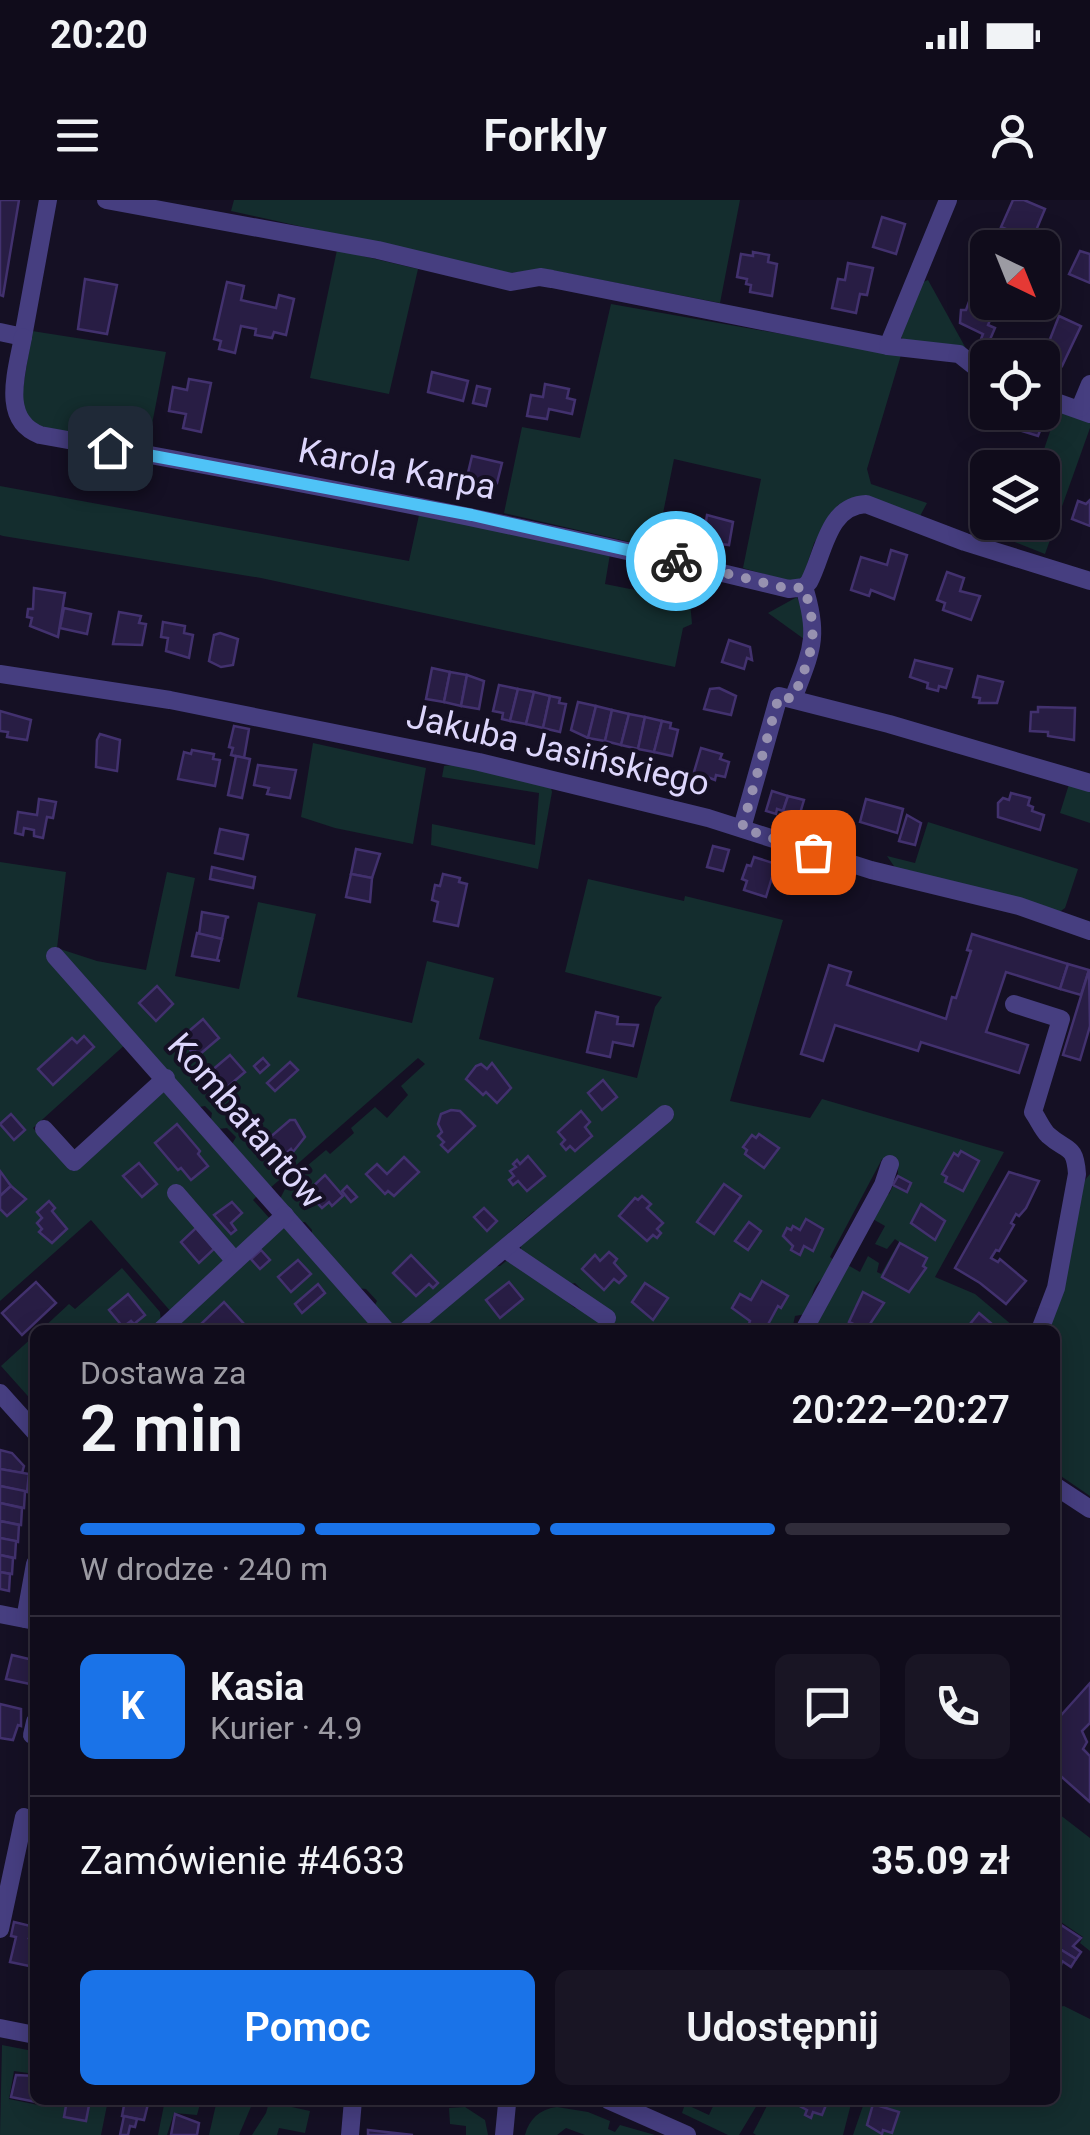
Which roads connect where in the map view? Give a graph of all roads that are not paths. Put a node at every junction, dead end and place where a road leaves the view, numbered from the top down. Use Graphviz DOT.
graph roads {
  1 [pos="48,200"];
  2 [pos="106,200"];
  3 [pos="948,200"];
  4 [pos="0,332"];
  5 [pos="23,336"];
  6 [pos="888,346"];
  7 [pos="970,363"];
  8 [pos="1090,384"];
  9 [pos="1060,403"];
  10 [pos="1085,411"];
  11 [pos="1090,580"];
  12 [pos="804,587"];
  13 [pos="0,674"];
  14 [pos="786,698"];
  15 [pos="1090,783"];
  16 [pos="742,828"];
  17 [pos="1090,930"];
  18 [pos="56,956"];
  19 [pos="1014,1004"];
  20 [pos="166,1078"];
  21 [pos="665,1114"];
  22 [pos="44,1129"];
  23 [pos="890,1164"];
  24 [pos="176,1193"];
  25 [pos="286,1215"];
  26 [pos="505,1248"];
  27 [pos="235,1262"];
  28 [pos="607,1318"];
  29 [pos="166,1325"];
  30 [pos="382,1325"];
  31 [pos="413,1325"];
  32 [pos="807,1325"];
  33 [pos="1042,1325"];
  34 [pos="0,1393"];
  35 [pos="30,1426"];
  36 [pos="1060,1489"];
  37 [pos="1090,1509"];
  38 [pos="0,1614"];
  39 [pos="30,1620"];
  40 [pos="24,1818"];
  41 [pos="0,1929"];
  42 [pos="0,2028"];
  43 [pos="30,2033"];
  44 [pos="353,2105"];
  45 [pos="509,2105"];
  46 [pos="619,2105"];
  47 [pos="350,2135"];
  48 [pos="504,2135"];
  49 [pos="688,2135"];
  1 -- 5 [label="street, Karola Karpa"];
  2 -- 6 [label="street"];
  3 -- 6 [label="street"];
  4 -- 5 [label="street"];
  5 -- 12 [label="street, Karola Karpa"];
  6 -- 7 [label="street"];
  8 -- 10 [label="street"];
  9 -- 10 [label="street"];
  11 -- 12 [label="street"];
  12 -- 14 [label="street"];
  13 -- 16 [label="street, Jakuba Jasińskiego"];
  14 -- 15 [label="street"];
  14 -- 16 [label="street"];
  16 -- 17 [label="street, Jakuba Jasińskiego"];
  18 -- 20 [label="street, Kombatantów"];
  19 -- 33 [label="street"];
  20 -- 22 [label="street"];
  20 -- 25 [label="street, Kombatantów"];
  21 -- 26 [label="street"];
  23 -- 32 [label="street"];
  24 -- 27 [label="street"];
  25 -- 27 [label="street"];
  25 -- 30 [label="street, Kombatantów"];
  26 -- 28 [label="street"];
  26 -- 31 [label="street"];
  27 -- 29 [label="street"];
  34 -- 35 [label="street"];
  36 -- 37 [label="street"];
  38 -- 39 [label="street"];
  40 -- 41 [label="street"];
  42 -- 43 [label="street"];
  44 -- 47 [label="street"];
  45 -- 48 [label="street"];
  46 -- 49 [label="street"];
}
